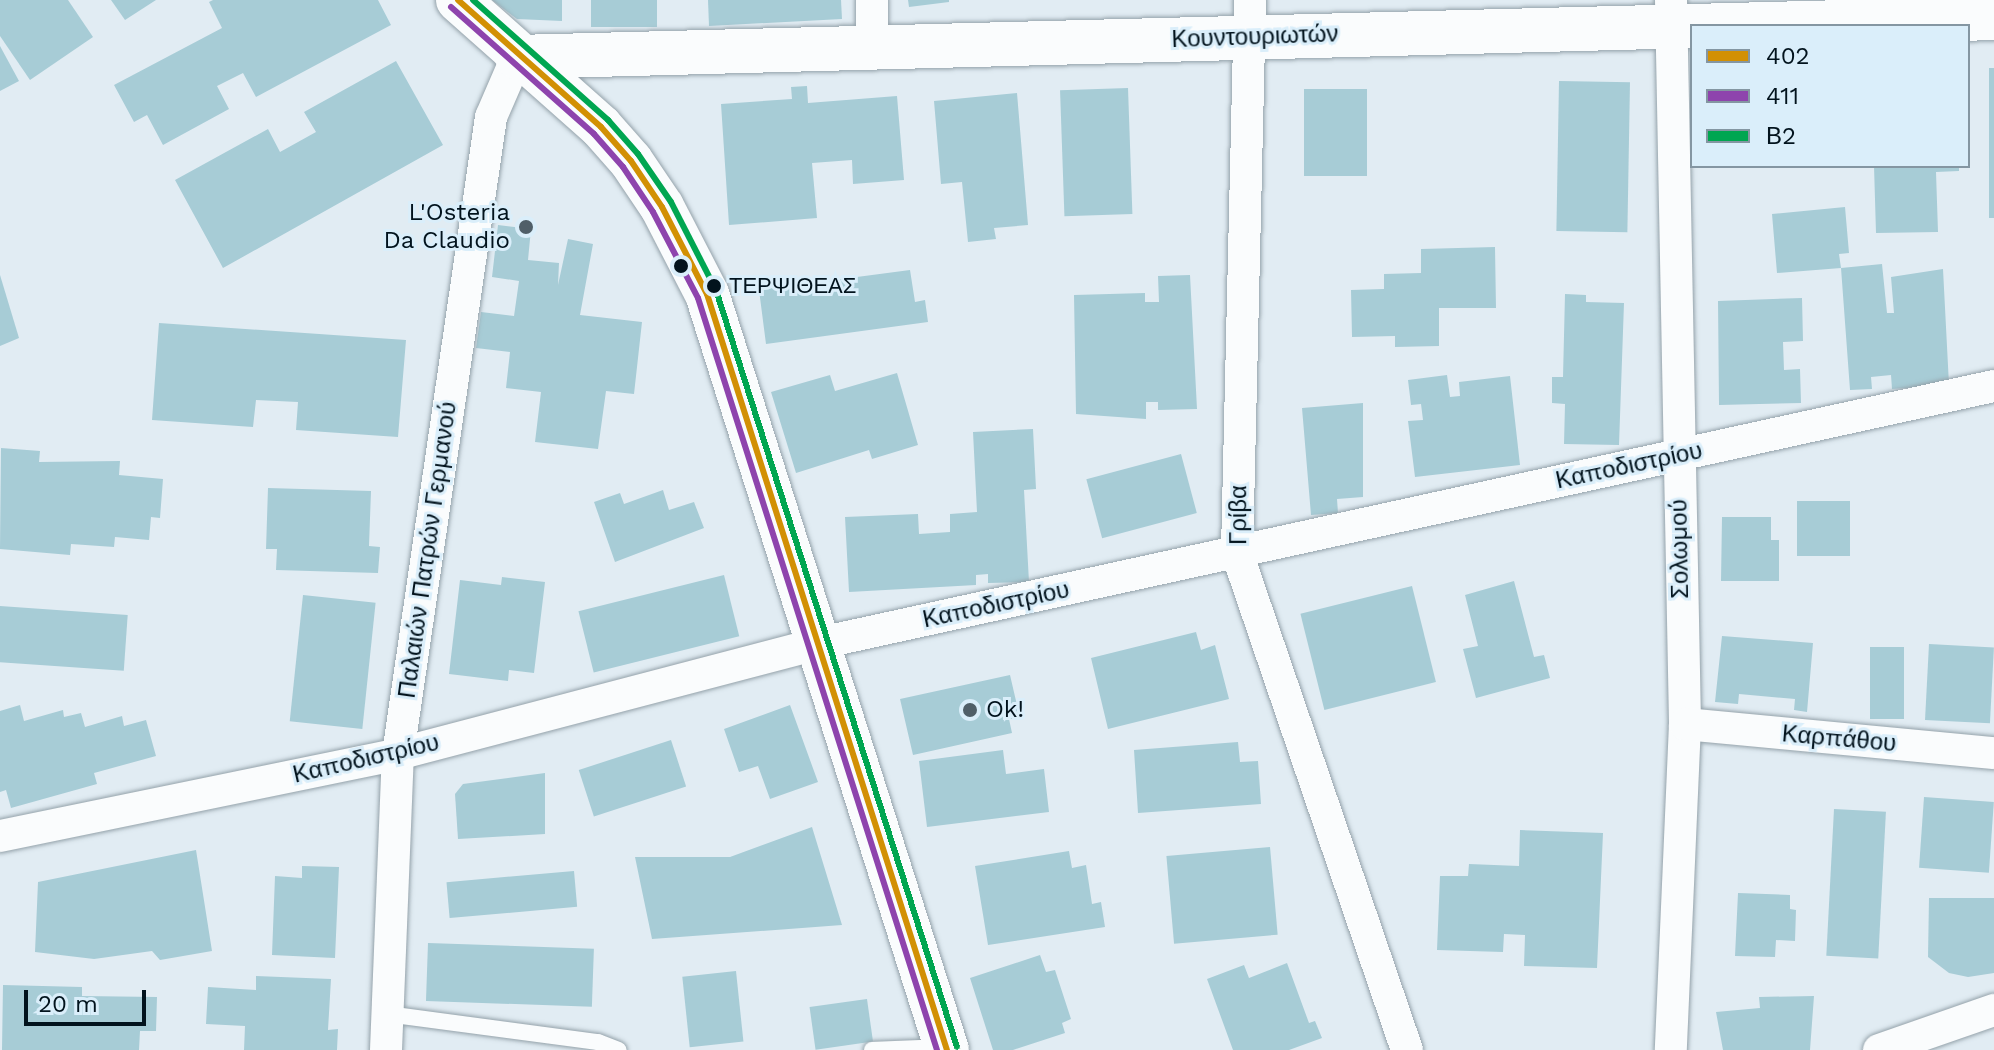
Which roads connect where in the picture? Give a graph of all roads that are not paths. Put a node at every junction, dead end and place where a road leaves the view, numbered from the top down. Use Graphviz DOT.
graph roads {
  1 [pos="458,0"];
  2 [pos="872,0"];
  3 [pos="1671,13"];
  4 [pos="1994,18"];
  5 [pos="1250,19"];
  6 [pos="872,48"];
  7 [pos="517,57"];
  8 [pos="1994,386"];
  9 [pos="1678,455"];
  10 [pos="1237,553"];
  11 [pos="820,643"];
  12 [pos="1685,724"];
  13 [pos="1994,753"];
  14 [pos="398,754"];
  15 [pos="0,836"];
  16 [pos="1994,1010"];
  17 [pos="387,1014"];
  18 [pos="946,1049"];
  19 [pos="386,1050"];
  20 [pos="619,1050"];
  21 [pos="872,1050"];
  22 [pos="1407,1050"];
  23 [pos="1671,1050"];
  24 [pos="1879,1050"];
  1 -- 7 [label="street"];
  2 -- 6 [label="street"];
  3 -- 4 [label="street, Κουντουριωτών"];
  3 -- 5 [label="street, Κουντουριωτών"];
  3 -- 9 [label="street, Σολωμού"];
  5 -- 6 [label="street, Κουντουριωτών"];
  5 -- 10 [label="street, Γρίβα"];
  6 -- 7 [label="street, Κουντουριωτών"];
  7 -- 11 [label="street"];
  7 -- 14 [label="street, Παλαιών Πατρών Γερμανού"];
  8 -- 9 [label="street, Καποδιστρίου"];
  9 -- 10 [label="street, Καποδιστρίου"];
  9 -- 12 [label="street, Σολωμού"];
  10 -- 11 [label="street, Καποδιστρίου"];
  10 -- 22 [label="street, Γρίβα"];
  11 -- 14 [label="street, Καποδιστρίου"];
  11 -- 18 [label="street"];
  12 -- 13 [label="street, Καρπάθου"];
  12 -- 23 [label="street, Σολωμού"];
  14 -- 15 [label="street, Καποδιστρίου"];
  14 -- 17 [label="street, Παλαιών Πατρών Γερμανού"];
  16 -- 24 [label="street"];
  17 -- 19 [label="street, Παλαιών Πατρών Γερμανού"];
  17 -- 20 [label="lane"];
  18 -- 21 [label="lane"];
}
